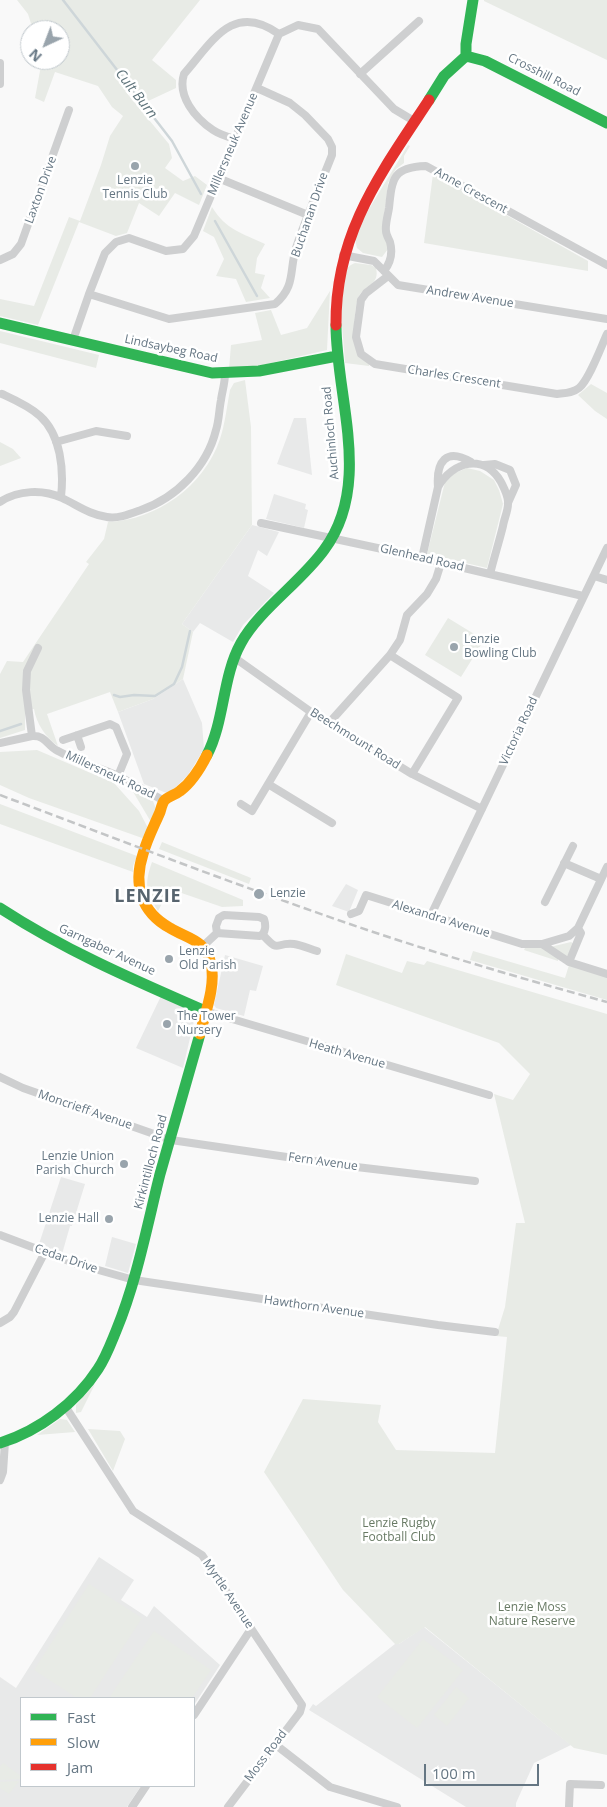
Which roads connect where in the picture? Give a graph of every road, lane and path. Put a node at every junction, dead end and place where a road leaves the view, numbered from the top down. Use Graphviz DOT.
graph roads {
  1 [pos="473,0"];
  2 [pos="419,21"];
  3 [pos="279,34"];
  4 [pos="466,56"];
  5 [pos="0,63"];
  6 [pos="360,74"];
  7 [pos="0,84"];
  8 [pos="257,88"];
  9 [pos="69,110"];
  10 [pos="414,122"];
  11 [pos="607,123"];
  12 [pos="235,139"];
  13 [pos="218,178"];
  14 [pos="308,215"];
  15 [pos="343,255"];
  16 [pos="0,260"];
  17 [pos="607,265"];
  18 [pos="386,274"];
  19 [pos="89,294"];
  20 [pos="607,319"];
  21 [pos="0,323"];
  22 [pos="607,334"];
  23 [pos="73,340"];
  24 [pos="337,356"];
  25 [pos="225,374"];
  26 [pos="2,394"];
  27 [pos="12,399"];
  28 [pos="8,407"];
  29 [pos="127,436"];
  30 [pos="56,442"];
  31 [pos="471,462"];
  32 [pos="484,465"];
  33 [pos="438,487"];
  34 [pos="61,497"];
  35 [pos="0,502"];
  36 [pos="508,503"];
  37 [pos="261,523"];
  38 [pos="333,538"];
  39 [pos="607,548"];
  40 [pos="422,558"];
  41 [pos="441,563"];
  42 [pos="490,574"];
  43 [pos="594,576"];
  44 [pos="607,580"];
  45 [pos="583,596"];
  46 [pos="38,648"];
  47 [pos="390,655"];
  48 [pos="235,658"];
  49 [pos="311,712"];
  50 [pos="329,723"];
  51 [pos="76,735"];
  52 [pos="32,736"];
  53 [pos="63,740"];
  54 [pos="0,743"];
  55 [pos="81,747"];
  56 [pos="412,774"];
  57 [pos="118,776"];
  58 [pos="268,784"];
  59 [pos="164,801"];
  60 [pos="240,804"];
  61 [pos="482,809"];
  62 [pos="332,823"];
  63 [pos="572,846"];
  64 [pos="564,863"];
  65 [pos="607,867"];
  66 [pos="601,879"];
  67 [pos="545,902"];
  68 [pos="0,908"];
  69 [pos="351,914"];
  70 [pos="431,915"];
  71 [pos="578,928"];
  72 [pos="217,933"];
  73 [pos="263,935"];
  74 [pos="542,944"];
  75 [pos="202,947"];
  76 [pos="317,952"];
  77 [pos="569,962"];
  78 [pos="607,974"];
  79 [pos="205,1011"];
  80 [pos="0,1077"];
  81 [pos="490,1095"];
  82 [pos="171,1140"];
  83 [pos="475,1181"];
  84 [pos="0,1235"];
  85 [pos="45,1252"];
  86 [pos="134,1280"];
  87 [pos="0,1323"];
  88 [pos="495,1332"];
  89 [pos="65,1406"];
  90 [pos="2,1442"];
  91 [pos="0,1480"];
  92 [pos="251,1629"];
  93 [pos="302,1705"];
  94 [pos="195,1713"];
  95 [pos="276,1744"];
  96 [pos="601,1785"];
  97 [pos="145,1787"];
  98 [pos="132,1807"];
  99 [pos="228,1807"];
  100 [pos="397,1807"];
  101 [pos="569,1807"];
  1 -- 4 [label="main road"];
  2 -- 6 [label="street"];
  3 -- 6 [label="street"];
  3 -- 8 [label="street, Millersneuk Avenue"];
  3 -- 12 [label="street"];
  4 -- 10 [label="main road, Auchinloch Road"];
  4 -- 11 [label="main road, Crosshill Road"];
  5 -- 7 [label="street"];
  6 -- 10 [label="street"];
  8 -- 12 [label="street, Millersneuk Avenue"];
  8 -- 14 [label="street, Buchanan Drive"];
  9 -- 16 [label="street, Laxton Drive"];
  10 -- 15 [label="main road, Auchinloch Road"];
  12 -- 13 [label="street, Millersneuk Avenue"];
  13 -- 14 [label="street"];
  13 -- 19 [label="street, Millersneuk Avenue"];
  14 -- 19 [label="street, Buchanan Drive"];
  15 -- 18 [label="street, Andrew Avenue"];
  15 -- 24 [label="main road, Auchinloch Road"];
  17 -- 18 [label="street, Anne Crescent"];
  18 -- 20 [label="street, Andrew Avenue"];
  18 -- 22 [label="street, Charles Crescent"];
  19 -- 23 [label="street, Millersneuk Avenue"];
  21 -- 23 [label="main road, Lindsaybeg Road"];
  23 -- 25 [label="main road, Lindsaybeg Road"];
  24 -- 25 [label="main road, Lindsaybeg Road"];
  24 -- 38 [label="main road, Auchinloch Road"];
  25 -- 34 [label="street"];
  26 -- 27 [label="street"];
  27 -- 28 [label="street"];
  27 -- 30 [label="street"];
  29 -- 30 [label="street"];
  30 -- 34 [label="street"];
  31 -- 32 [label="street"];
  31 -- 33 [label="street"];
  31 -- 33 [label="street"];
  32 -- 36 [label="street"];
  32 -- 36 [label="street"];
  33 -- 40 [label="street"];
  34 -- 35 [label="street"];
  36 -- 42 [label="street"];
  37 -- 38 [label="street, Glenhead Road"];
  38 -- 40 [label="street, Glenhead Road"];
  38 -- 48 [label="main road, Auchinloch Road"];
  39 -- 43 [label="street, Victoria Road"];
  40 -- 41 [label="street, Glenhead Road"];
  41 -- 42 [label="street, Glenhead Road"];
  41 -- 47 [label="street"];
  42 -- 45 [label="street, Glenhead Road"];
  43 -- 44 [label="street"];
  43 -- 45 [label="street, Victoria Road"];
  45 -- 61 [label="street, Victoria Road"];
  46 -- 52 [label="street"];
  47 -- 50 [label="street"];
  47 -- 56 [label="street"];
  48 -- 49 [label="street, Beechmount Road"];
  48 -- 59 [label="main road, Auchinloch Road"];
  49 -- 50 [label="street, Beechmount Road"];
  49 -- 58 [label="street"];
  50 -- 56 [label="street, Beechmount Road"];
  51 -- 53 [label="street"];
  51 -- 55 [label="street"];
  51 -- 57 [label="street"];
  52 -- 54 [label="street"];
  52 -- 57 [label="street, Millersneuk Road"];
  56 -- 61 [label="street, Beechmount Road"];
  57 -- 59 [label="street, Millersneuk Road"];
  58 -- 60 [label="street"];
  58 -- 62 [label="street"];
  59 -- 75 [label="main road"];
  61 -- 70 [label="street, Victoria Road"];
  63 -- 64 [label="street"];
  64 -- 66 [label="street"];
  64 -- 67 [label="street"];
  65 -- 66 [label="street"];
  66 -- 71 [label="street"];
  68 -- 79 [label="main road, Garngaber Avenue"];
  69 -- 70 [label="street, Alexandra Avenue"];
  70 -- 74 [label="street, Alexandra Avenue"];
  71 -- 74 [label="street, Alexandra Avenue"];
  71 -- 77 [label="street"];
  72 -- 73 [label="street"];
  72 -- 73 [label="street"];
  72 -- 75 [label="street"];
  73 -- 76 [label="street"];
  74 -- 77 [label="street"];
  75 -- 79 [label="main road, Kirkintilloch Road"];
  77 -- 78 [label="street"];
  79 -- 81 [label="street, Heath Avenue"];
  79 -- 82 [label="main road, Kirkintilloch Road"];
  80 -- 82 [label="street, Moncrieff Avenue"];
  82 -- 83 [label="street, Fern Avenue"];
  82 -- 86 [label="main road, Kirkintilloch Road"];
  84 -- 85 [label="street, Cedar Drive"];
  85 -- 86 [label="street, Cedar Drive"];
  85 -- 87 [label="street"];
  86 -- 88 [label="street, Hawthorn Avenue"];
  86 -- 89 [label="main road, Kirkintilloch Road"];
  89 -- 90 [label="main road, Kirkintilloch Road"];
  89 -- 92 [label="street, Myrtle Avenue"];
  90 -- 91 [label="street"];
  92 -- 93 [label="street, Myrtle Avenue"];
  92 -- 94 [label="street"];
  93 -- 95 [label="street, Moss Road"];
  95 -- 99 [label="street, Moss Road"];
  95 -- 100 [label="street"];
  96 -- 101 [label="street"];
  97 -- 98 [label="street"];
}
